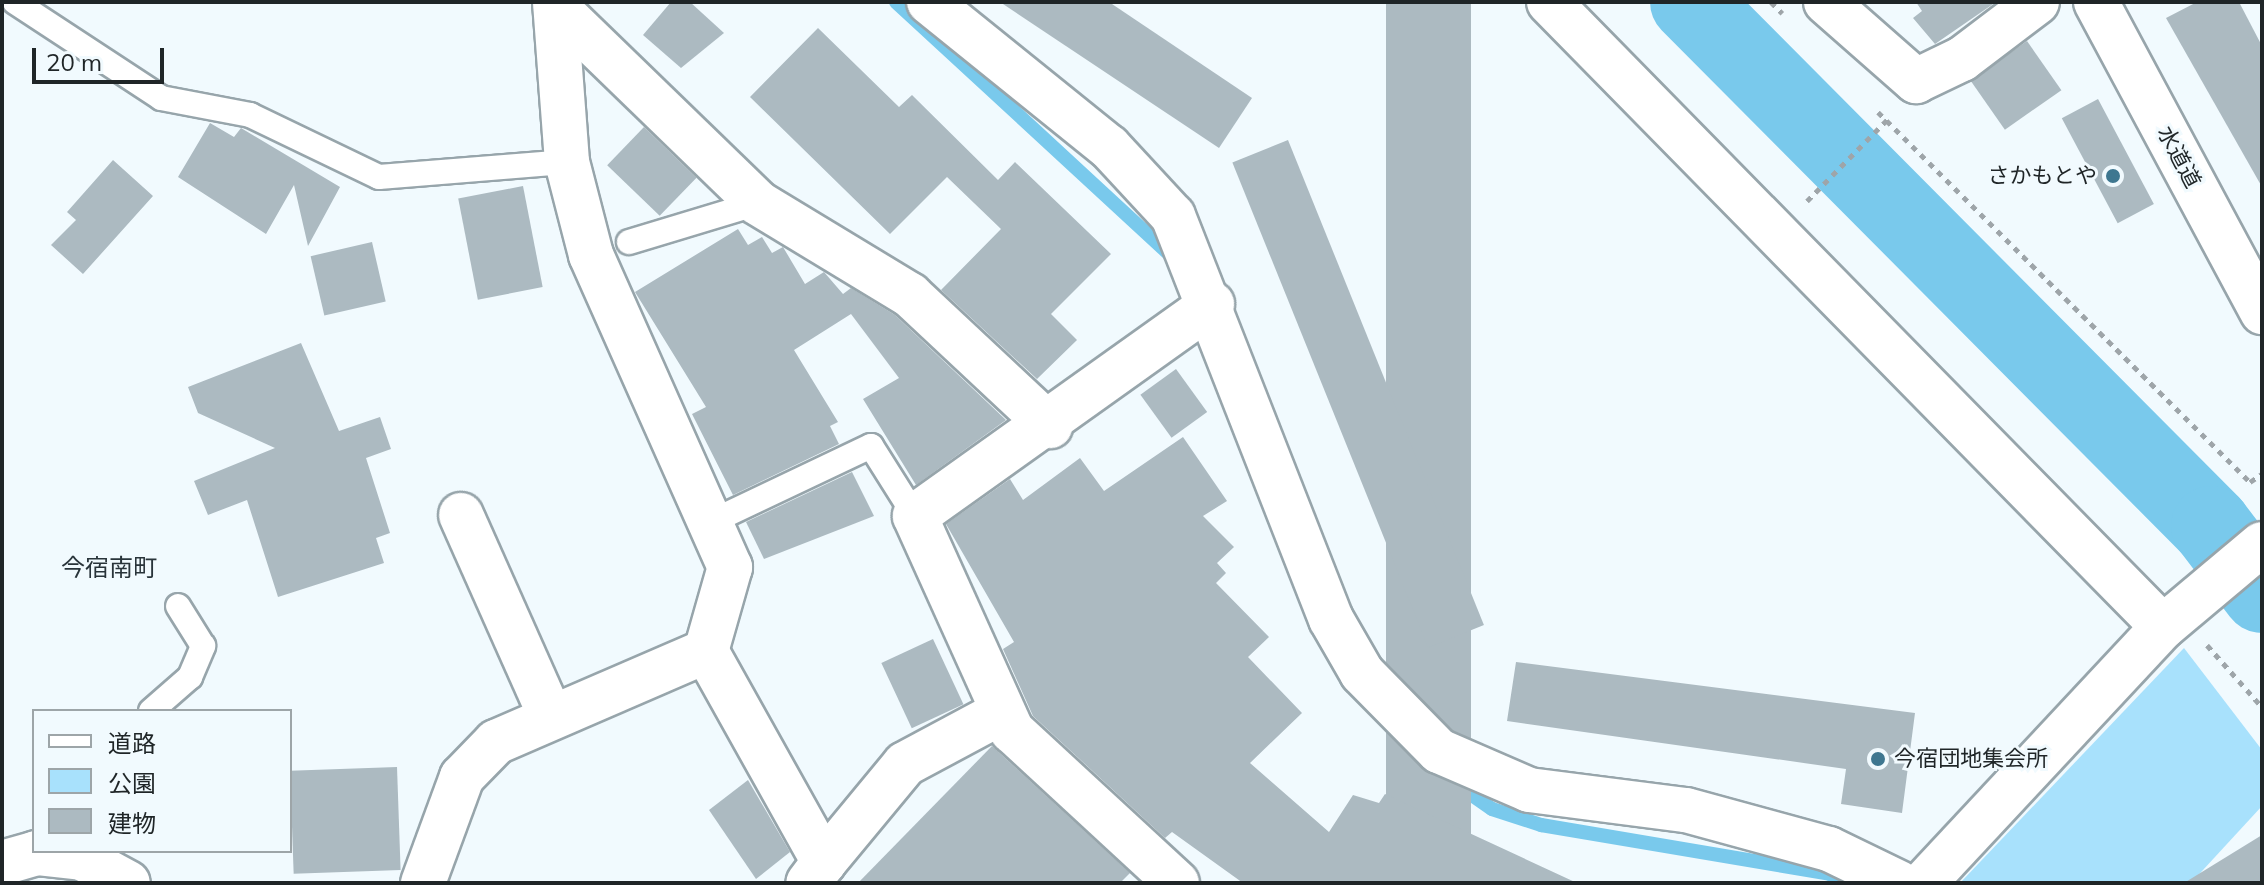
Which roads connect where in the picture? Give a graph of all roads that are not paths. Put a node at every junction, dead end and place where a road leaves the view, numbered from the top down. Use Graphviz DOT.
graph roads {
  1 [pos="15,2"];
  2 [pos="929,2"];
  3 [pos="1549,2"];
  4 [pos="2037,2"];
  5 [pos="2096,2"];
  6 [pos="557,4"];
  7 [pos="1809,13"];
  8 [pos="567,162"];
  9 [pos="758,203"];
  10 [pos="629,242"];
  11 [pos="1212,304"];
  12 [pos="2262,312"];
  13 [pos="1050,426"];
  14 [pos="461,515"];
  15 [pos="915,516"];
  16 [pos="713,521"];
  17 [pos="2262,544"];
  18 [pos="178,606"];
  19 [pos="2177,613"];
  20 [pos="706,651"];
  21 [pos="153,709"];
  22 [pos="549,713"];
  23 [pos="1000,713"];
  24 [pos="82,854"];
  25 [pos="2,863"];
  26 [pos="813,878"];
  27 [pos="1159,878"];
  28 [pos="128,883"];
  29 [pos="423,883"];
  30 [pos="1899,883"];
  31 [pos="1924,883"];
  1 -- 8 [label="lane"];
  2 -- 11 [label="street"];
  3 -- 19 [label="street"];
  4 -- 7 [label="street"];
  5 -- 12 [label="street, 水道道"];
  6 -- 8 [label="street"];
  6 -- 9 [label="street"];
  8 -- 16 [label="street"];
  9 -- 10 [label="lane"];
  9 -- 13 [label="street"];
  11 -- 13 [label="street"];
  11 -- 30 [label="street"];
  13 -- 15 [label="street"];
  14 -- 22 [label="street"];
  15 -- 16 [label="lane"];
  15 -- 23 [label="street"];
  16 -- 20 [label="street"];
  17 -- 19 [label="street"];
  18 -- 21 [label="lane"];
  19 -- 31 [label="street"];
  20 -- 22 [label="street"];
  20 -- 26 [label="street"];
  22 -- 29 [label="street"];
  23 -- 26 [label="street"];
  23 -- 27 [label="street"];
  24 -- 25 [label="street"];
  24 -- 28 [label="street"];
}
